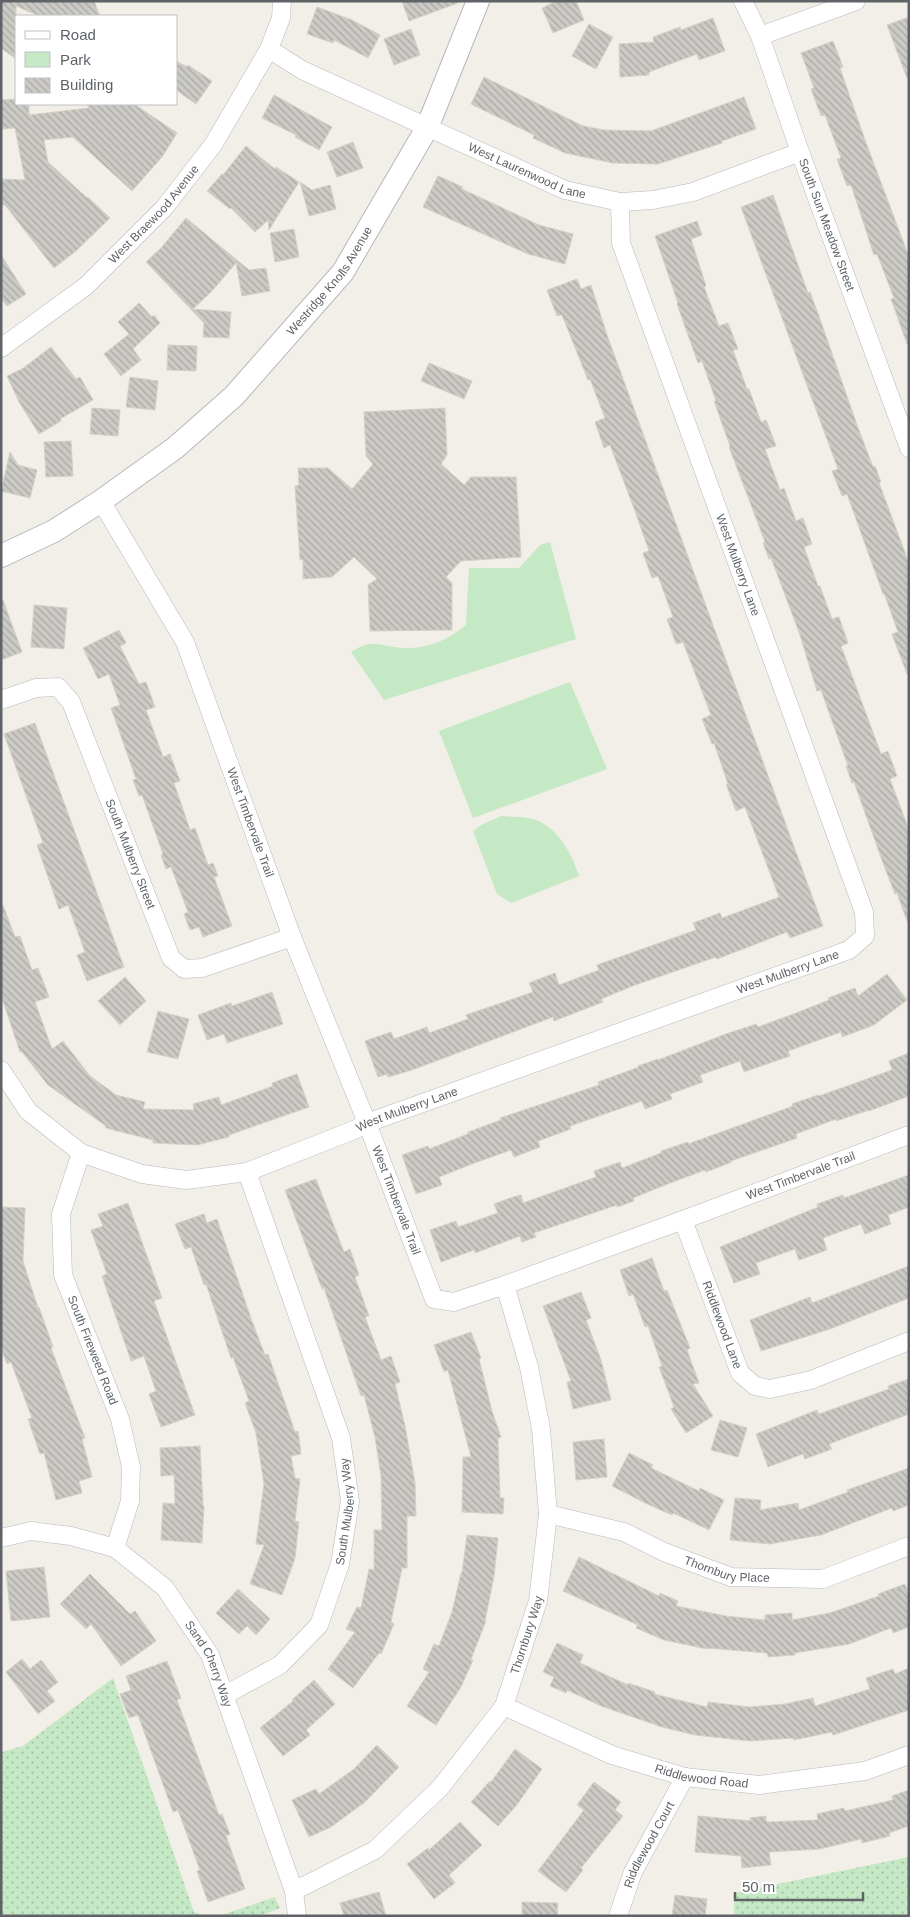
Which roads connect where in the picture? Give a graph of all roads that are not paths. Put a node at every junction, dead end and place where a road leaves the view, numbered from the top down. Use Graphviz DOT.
graph roads {
  1 [pos="282,1"];
  2 [pos="478,1"];
  3 [pos="743,1"];
  4 [pos="856,1"];
  5 [pos="760,36"];
  6 [pos="269,49"];
  7 [pos="428,128"];
  8 [pos="800,152"];
  9 [pos="620,202"];
  10 [pos="1,348"];
  11 [pos="909,448"];
  12 [pos="101,501"];
  13 [pos="1,556"];
  14 [pos="1,700"];
  15 [pos="292,937"];
  16 [pos="1,1070"];
  17 [pos="368,1123"];
  18 [pos="909,1135"];
  19 [pos="81,1153"];
  20 [pos="247,1172"];
  21 [pos="683,1220"];
  22 [pos="505,1285"];
  23 [pos="909,1341"];
  24 [pos="548,1514"];
  25 [pos="1,1538"];
  26 [pos="909,1546"];
  27 [pos="115,1548"];
  28 [pos="225,1695"];
  29 [pos="504,1706"];
  30 [pos="909,1755"];
  31 [pos="685,1777"];
  32 [pos="294,1891"];
  33 [pos="297,1916"];
  34 [pos="618,1916"];
  1 -- 6 [label="street, West Braewood Avenue"];
  2 -- 7 [label="street, Westridge Knolls Avenue"];
  3 -- 5 [label="street, South Sun Meadow Street"];
  4 -- 5 [label="street"];
  5 -- 8 [label="street, South Sun Meadow Street"];
  6 -- 7 [label="street, West Laurenwood Lane"];
  6 -- 10 [label="street, West Braewood Avenue"];
  7 -- 9 [label="street, West Laurenwood Lane"];
  7 -- 12 [label="street, Westridge Knolls Avenue"];
  8 -- 9 [label="street, West Laurenwood Lane"];
  8 -- 11 [label="street, South Sun Meadow Street"];
  9 -- 17 [label="street, West Mulberry Lane"];
  12 -- 13 [label="street, Westridge Knolls Avenue"];
  12 -- 15 [label="street, West Timbervale Trail"];
  14 -- 15 [label="street, South Mulberry Street"];
  15 -- 17 [label="street, West Timbervale Trail"];
  16 -- 19 [label="street, West Mulberry Lane"];
  17 -- 20 [label="street, West Mulberry Lane"];
  17 -- 22 [label="street, West Timbervale Trail"];
  18 -- 21 [label="street, West Timbervale Trail"];
  19 -- 20 [label="street, West Mulberry Lane"];
  19 -- 27 [label="street, South Fireweed Road"];
  20 -- 28 [label="street, South Mulberry Way"];
  21 -- 22 [label="street, West Timbervale Trail"];
  21 -- 23 [label="street, Riddlewood Lane"];
  22 -- 24 [label="street, Thornbury Way"];
  24 -- 26 [label="street, Thornbury Place"];
  24 -- 29 [label="street, Thornbury Way"];
  25 -- 27 [label="street, Sand Cherry Way"];
  27 -- 28 [label="street, Sand Cherry Way"];
  28 -- 32 [label="street, Sand Cherry Way"];
  29 -- 31 [label="street, Riddlewood Road"];
  29 -- 32 [label="street, Thornbury Way"];
  30 -- 31 [label="street, Riddlewood Road"];
  31 -- 34 [label="street, Riddlewood Court"];
  32 -- 33 [label="street, Sand Cherry Way"];
}
